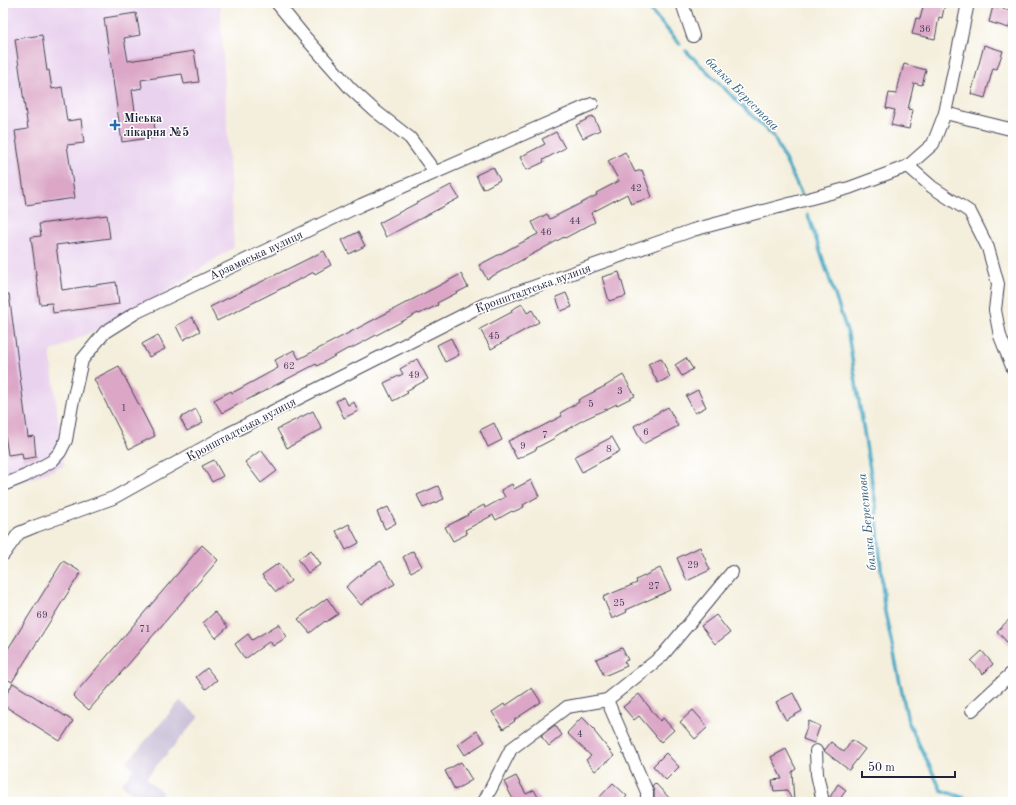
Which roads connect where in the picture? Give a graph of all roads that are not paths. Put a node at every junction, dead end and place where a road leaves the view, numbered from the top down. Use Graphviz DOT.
graph roads {
  1 [pos="277,3"];
  2 [pos="682,3"];
  3 [pos="968,3"];
  4 [pos="693,36"];
  5 [pos="592,104"];
  6 [pos="945,113"];
  7 [pos="1013,128"];
  8 [pos="908,166"];
  9 [pos="435,172"];
  10 [pos="1013,369"];
  11 [pos="3,485"];
  12 [pos="3,535"];
  13 [pos="5,552"];
  14 [pos="732,572"];
  15 [pos="1013,672"];
  16 [pos="607,700"];
  17 [pos="972,710"];
  18 [pos="816,751"];
  19 [pos="484,802"];
  20 [pos="647,802"];
  21 [pos="823,802"];
  1 -- 9 [label="street"];
  2 -- 4 [label="street"];
  3 -- 6 [label="street, Кронштадтська вулиця"];
  5 -- 9 [label="street, Арзамаська вулиця"];
  6 -- 7 [label="street"];
  6 -- 8 [label="street, Кронштадтська вулиця"];
  8 -- 10 [label="street"];
  8 -- 13 [label="street, Кронштадтська вулиця"];
  9 -- 11 [label="street, Арзамаська вулиця"];
  12 -- 13 [label="street"];
  14 -- 16 [label="street"];
  15 -- 17 [label="street"];
  16 -- 19 [label="street"];
  16 -- 20 [label="street"];
  18 -- 21 [label="street"];
}
